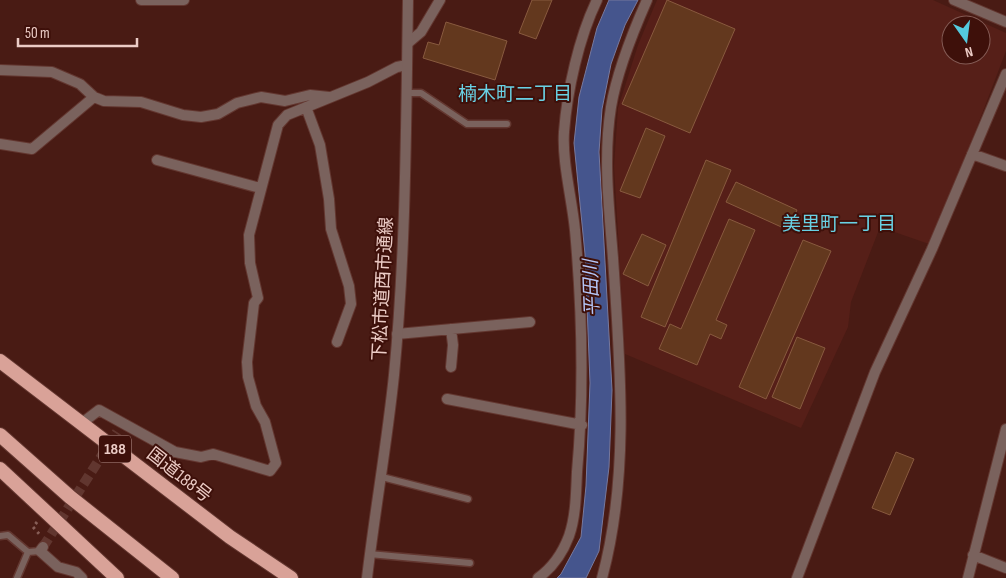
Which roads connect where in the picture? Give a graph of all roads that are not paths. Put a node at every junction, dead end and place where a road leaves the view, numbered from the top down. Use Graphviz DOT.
graph roads {
  1 [pos="141,0"];
  2 [pos="184,0"];
  3 [pos="408,0"];
  4 [pos="440,0"];
  5 [pos="597,0"];
  6 [pos="647,0"];
  7 [pos="954,0"];
  8 [pos="1006,22"];
  9 [pos="408,43"];
  10 [pos="407,65"];
  11 [pos="0,70"];
  12 [pos="1006,74"];
  13 [pos="406,93"];
  14 [pos="329,96"];
  15 [pos="94,97"];
  16 [pos="306,107"];
  17 [pos="507,124"];
  18 [pos="0,144"];
  19 [pos="972,154"];
  20 [pos="156,160"];
  21 [pos="1006,166"];
  22 [pos="260,188"];
  23 [pos="530,322"];
  24 [pos="451,329"];
  25 [pos="397,334"];
  26 [pos="337,342"];
  27 [pos="0,361"];
  28 [pos="450,367"];
  29 [pos="447,399"];
  30 [pos="82,423"];
  31 [pos="582,426"];
  32 [pos="1006,429"];
  33 [pos="0,435"];
  34 [pos="0,469"];
  35 [pos="382,477"];
  36 [pos="468,499"];
  37 [pos="0,536"];
  38 [pos="41,549"];
  39 [pos="28,552"];
  40 [pos="369,554"];
  41 [pos="973,555"];
  42 [pos="470,564"];
  43 [pos="1006,568"];
  44 [pos="17,578"];
  45 [pos="82,578"];
  46 [pos="116,578"];
  47 [pos="172,578"];
  48 [pos="291,578"];
  49 [pos="367,578"];
  50 [pos="538,578"];
  51 [pos="602,578"];
  52 [pos="796,578"];
  53 [pos="968,578"];
  1 -- 2 [label="street"];
  3 -- 9 [label="street, 下松市道西市通線"];
  4 -- 9 [label="street"];
  5 -- 31 [label="street"];
  6 -- 51 [label="street"];
  7 -- 8 [label="street"];
  9 -- 10 [label="street, 下松市道西市通線"];
  10 -- 13 [label="street, 下松市道西市通線"];
  10 -- 14 [label="street"];
  11 -- 15 [label="street"];
  12 -- 19 [label="street"];
  13 -- 17 [label="lane"];
  13 -- 25 [label="street, 下松市道西市通線"];
  14 -- 15 [label="street"];
  14 -- 16 [label="street"];
  15 -- 18 [label="street"];
  16 -- 22 [label="street"];
  16 -- 26 [label="street"];
  19 -- 21 [label="street"];
  19 -- 52 [label="street"];
  20 -- 22 [label="street"];
  22 -- 30 [label="street"];
  23 -- 24 [label="street"];
  24 -- 25 [label="street"];
  24 -- 28 [label="street"];
  25 -- 35 [label="street, 下松市道西市通線"];
  27 -- 30 [label="highway, 国道188号 / 188"];
  29 -- 31 [label="street"];
  30 -- 48 [label="highway, 国道188号 / 188"];
  31 -- 50 [label="street"];
  32 -- 41 [label="street"];
  33 -- 47 [label="highway"];
  34 -- 46 [label="highway"];
  35 -- 36 [label="lane"];
  35 -- 40 [label="street, 下松市道西市通線"];
  37 -- 39 [label="lane"];
  38 -- 39 [label="lane"];
  38 -- 45 [label="street"];
  39 -- 44 [label="lane"];
  40 -- 42 [label="lane"];
  40 -- 49 [label="street, 下松市道西市通線"];
  41 -- 43 [label="street"];
  41 -- 53 [label="street"];
}
